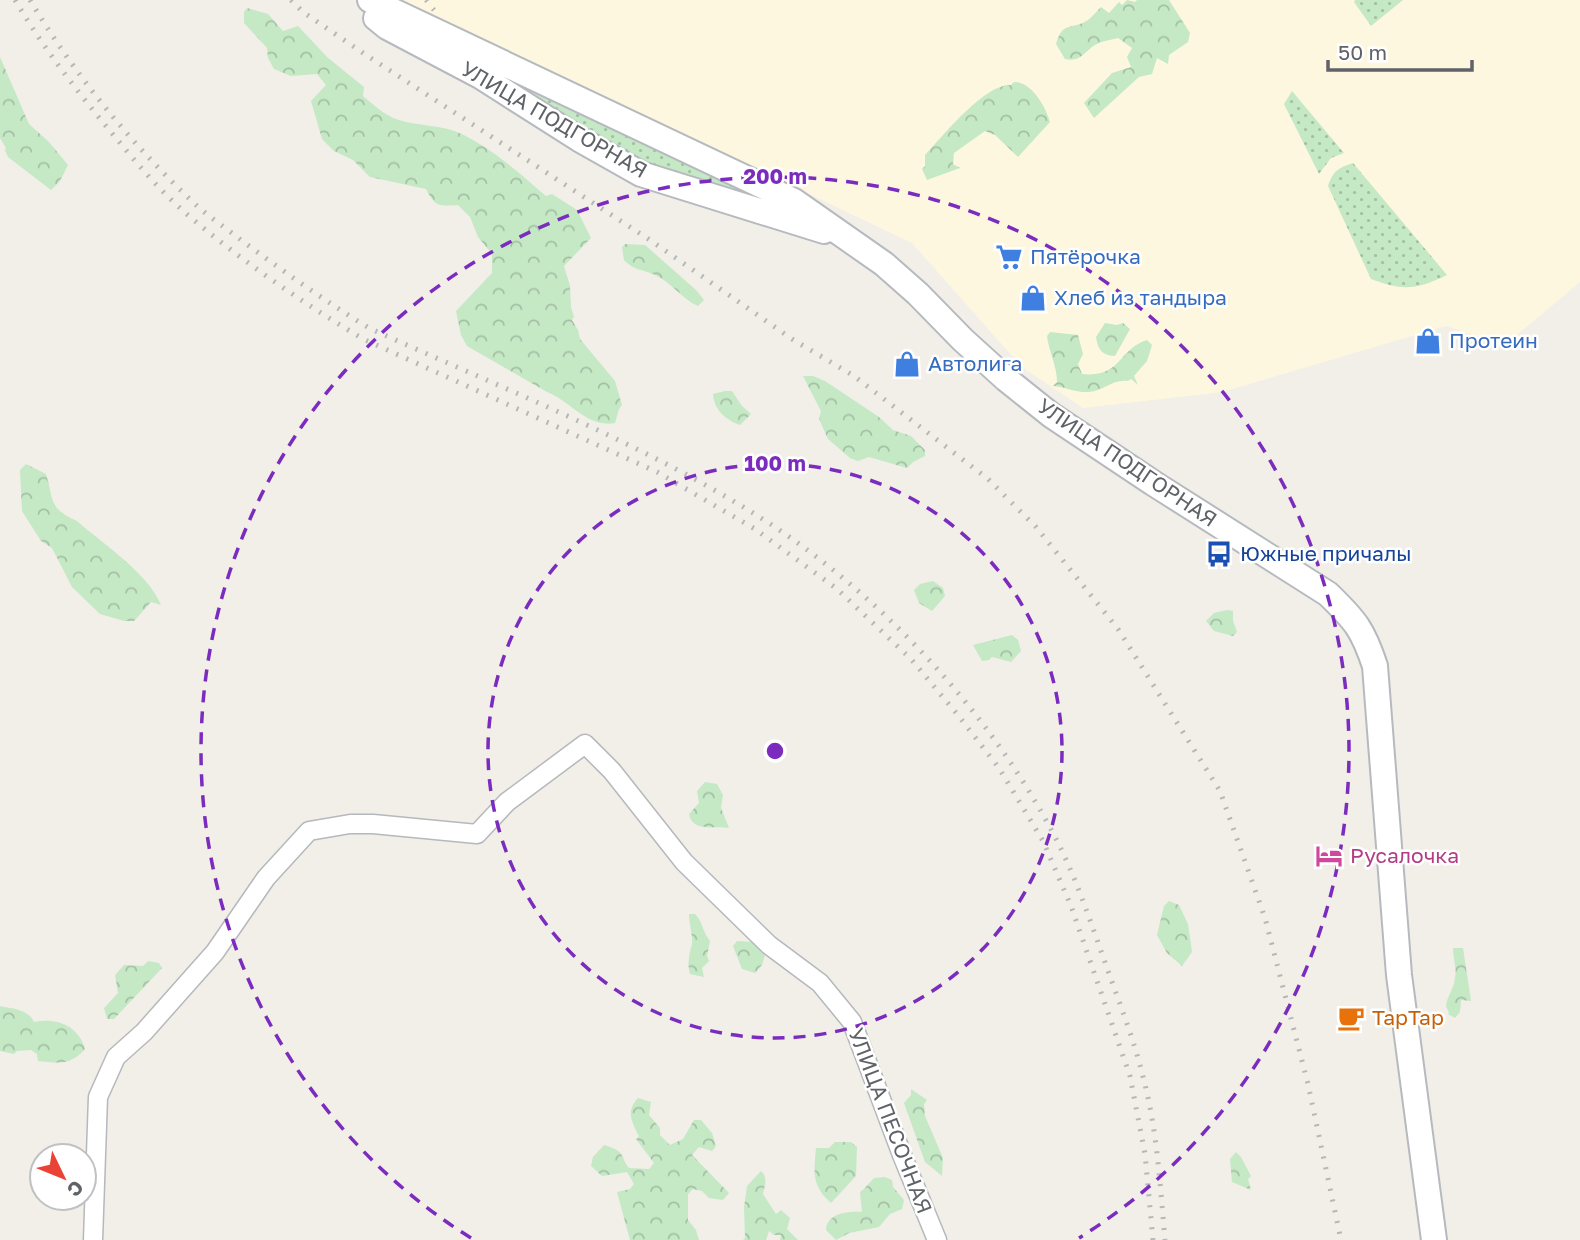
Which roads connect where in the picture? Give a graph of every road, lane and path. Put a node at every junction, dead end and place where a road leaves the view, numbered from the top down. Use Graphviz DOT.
graph roads {
  1 [pos="353,0"];
  2 [pos="370,0"];
  3 [pos="848,239"];
  4 [pos="93,1240"];
  5 [pos="937,1240"];
  6 [pos="1434,1240"];
  1 -- 3 [label="main road, УЛИЦА ПОДГОРНАЯ"];
  2 -- 3 [label="main road, УЛИЦА ПОДГОРНАЯ"];
  3 -- 6 [label="main road, УЛИЦА ПОДГОРНАЯ"];
  4 -- 5 [label="street, УЛИЦА ПЕСОЧНАЯ"];
}
